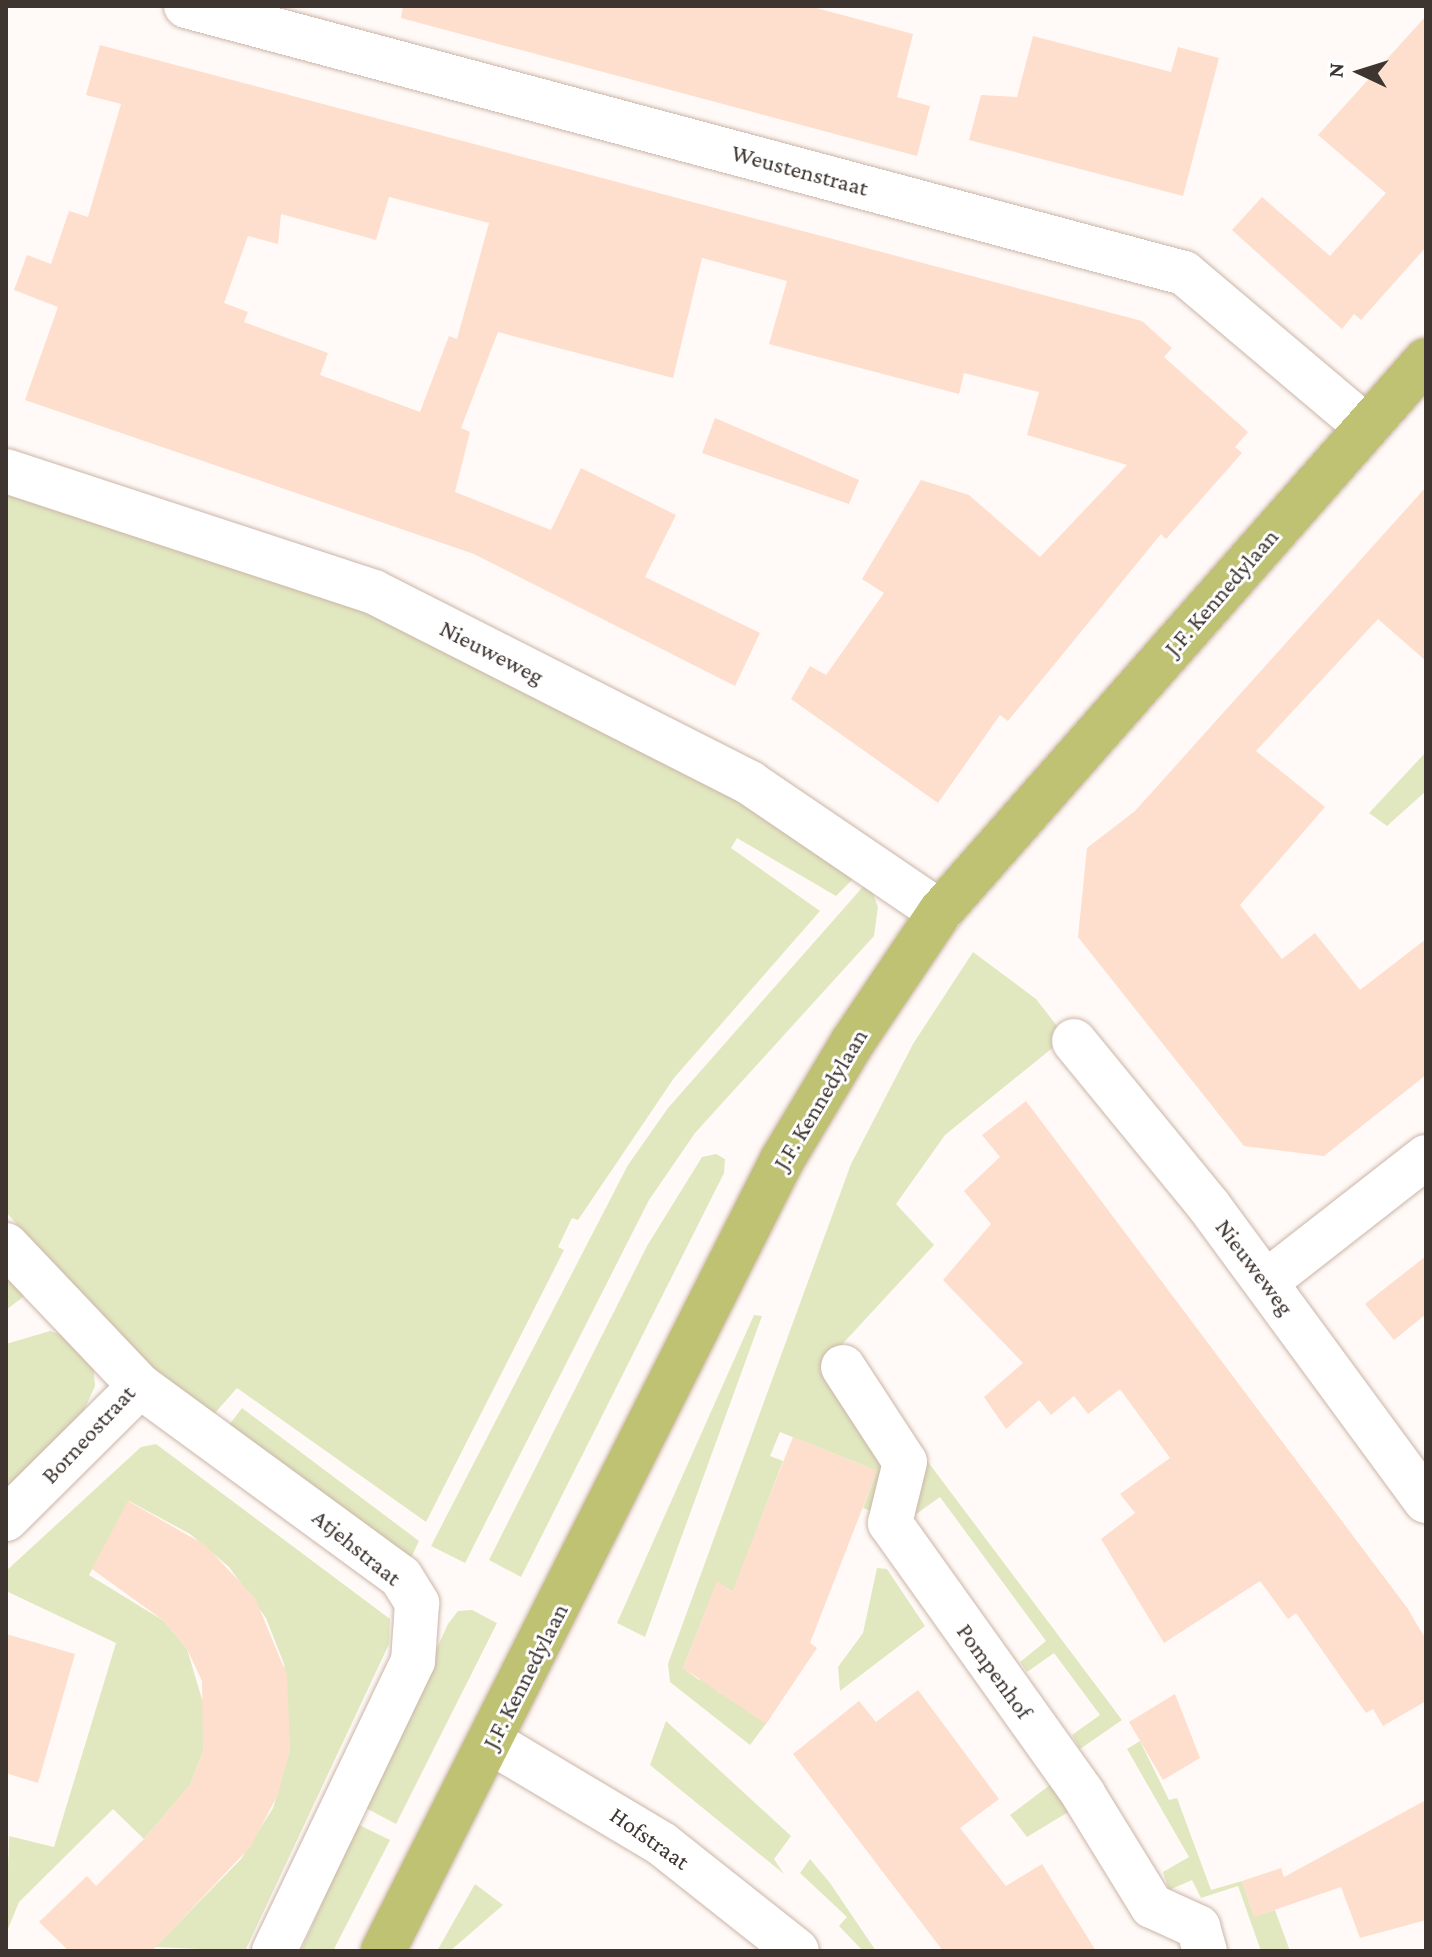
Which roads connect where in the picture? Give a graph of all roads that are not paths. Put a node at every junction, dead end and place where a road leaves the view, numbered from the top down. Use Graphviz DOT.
graph roads {
  1 [pos="186,6"];
  2 [pos="1426,360"];
  3 [pos="1366,427"];
  4 [pos="6,471"];
  5 [pos="940,912"];
  6 [pos="1074,1041"];
  7 [pos="1426,1157"];
  8 [pos="6,1245"];
  9 [pos="1266,1282"];
  10 [pos="843,1367"];
  11 [pos="140,1386"];
  12 [pos="1426,1501"];
  13 [pos="6,1519"];
  14 [pos="491,1742"];
  15 [pos="274,1951"];
  16 [pos="383,1951"];
  17 [pos="797,1951"];
  18 [pos="1205,1951"];
  1 -- 3 [label="street, Weustenstraat"];
  2 -- 3 [label="main road, J.F. Kennedylaan"];
  3 -- 5 [label="main road, J.F. Kennedylaan"];
  4 -- 5 [label="street, Nieuweweg"];
  5 -- 14 [label="main road, J.F. Kennedylaan"];
  6 -- 9 [label="street, Nieuweweg"];
  7 -- 9 [label="street"];
  8 -- 11 [label="street, Borneostraat"];
  9 -- 12 [label="street, Nieuweweg"];
  10 -- 18 [label="street, Pompenhof"];
  11 -- 13 [label="street, Borneostraat"];
  11 -- 15 [label="street, Atjehstraat"];
  14 -- 16 [label="main road, J.F. Kennedylaan"];
  14 -- 17 [label="street, Hofstraat"];
}
